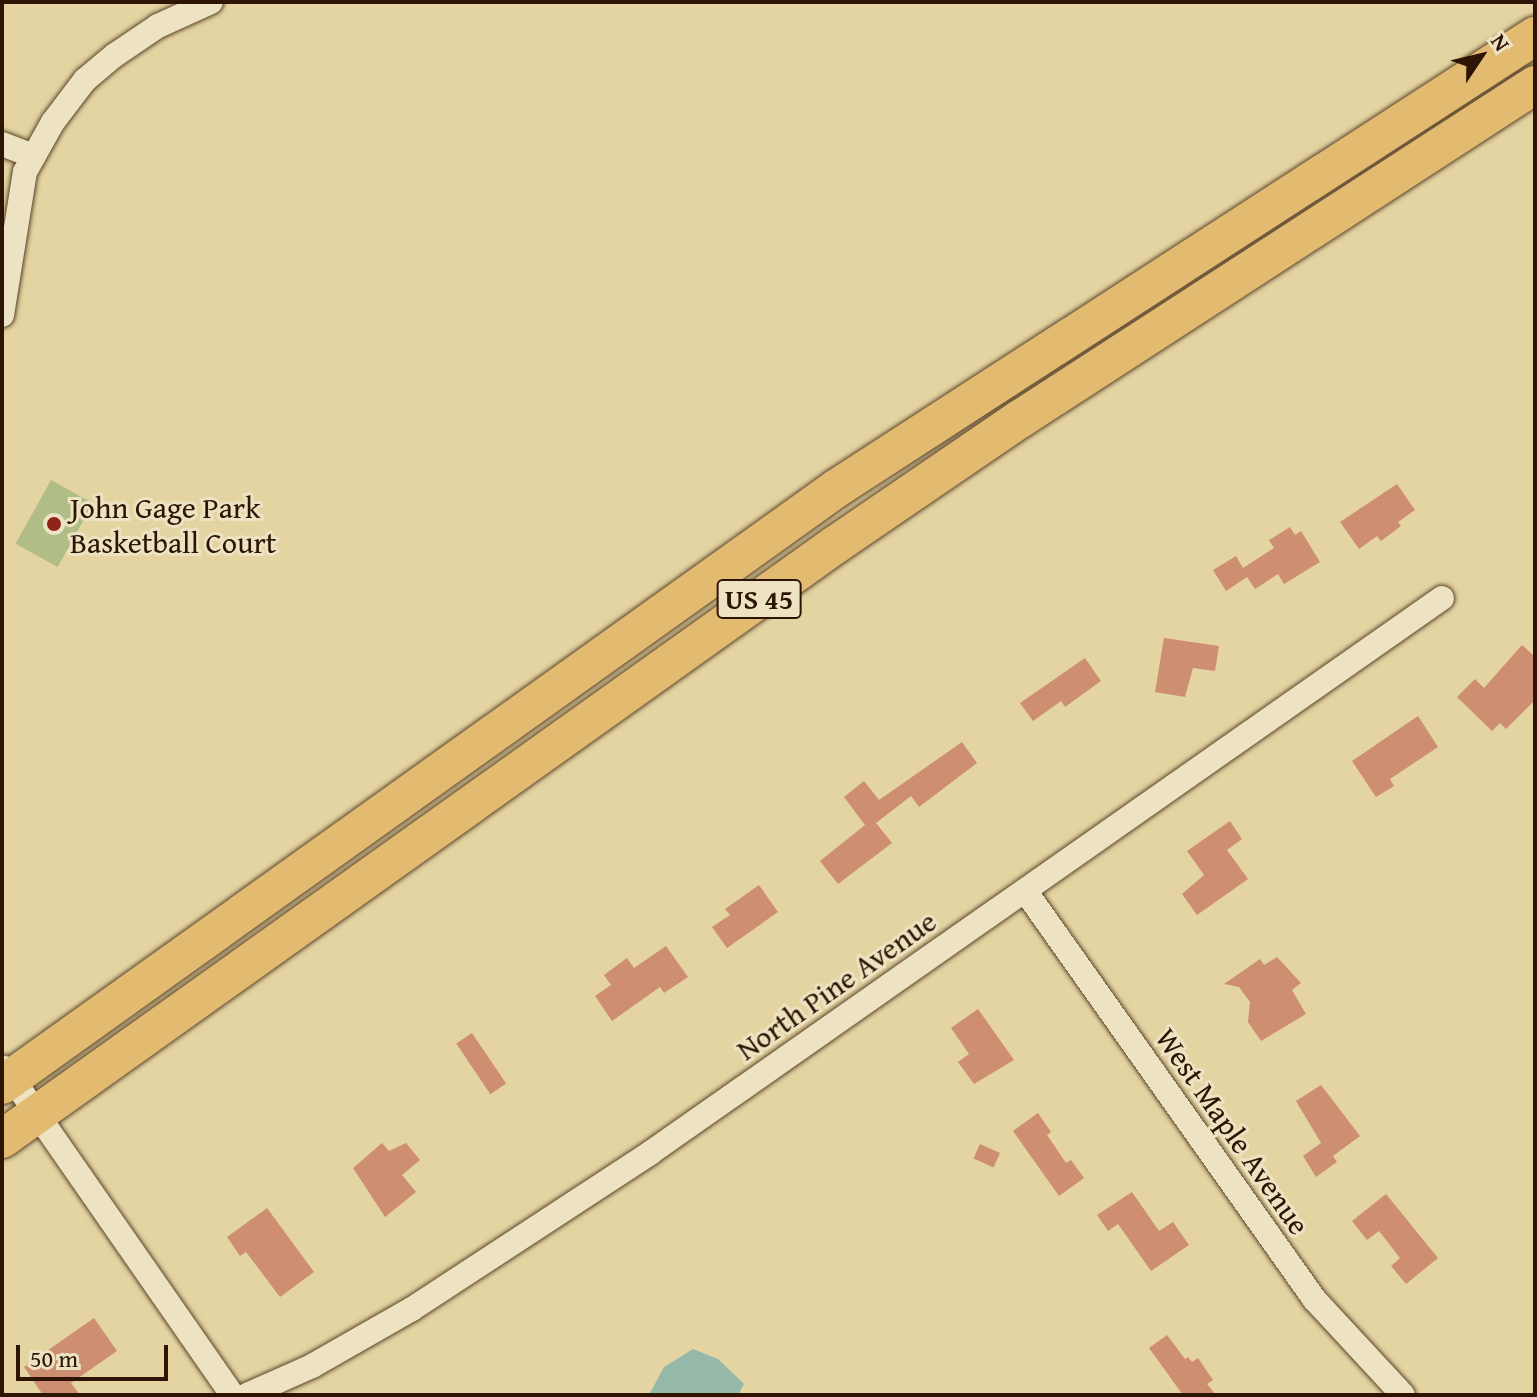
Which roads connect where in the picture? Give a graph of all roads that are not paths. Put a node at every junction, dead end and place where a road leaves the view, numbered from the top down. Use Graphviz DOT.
graph roads {
  1 [pos="201,4"];
  2 [pos="1535,36"];
  3 [pos="1535,85"];
  4 [pos="2,144"];
  5 [pos="34,156"];
  6 [pos="2,315"];
  7 [pos="1442,598"];
  8 [pos="1026,892"];
  9 [pos="5,1075"];
  10 [pos="37,1114"];
  11 [pos="2,1139"];
  12 [pos="232,1395"];
  13 [pos="247,1395"];
  14 [pos="1403,1395"];
  1 -- 5 [label="street"];
  2 -- 9 [label="main road, US 45"];
  3 -- 10 [label="main road, US 45"];
  4 -- 5 [label="street"];
  5 -- 6 [label="street"];
  7 -- 8 [label="street, North Pine Avenue"];
  8 -- 13 [label="street, North Pine Avenue"];
  8 -- 14 [label="street, West Maple Avenue"];
  9 -- 10 [label="street"];
  10 -- 11 [label="main road, US 45"];
  10 -- 12 [label="street"];
}
